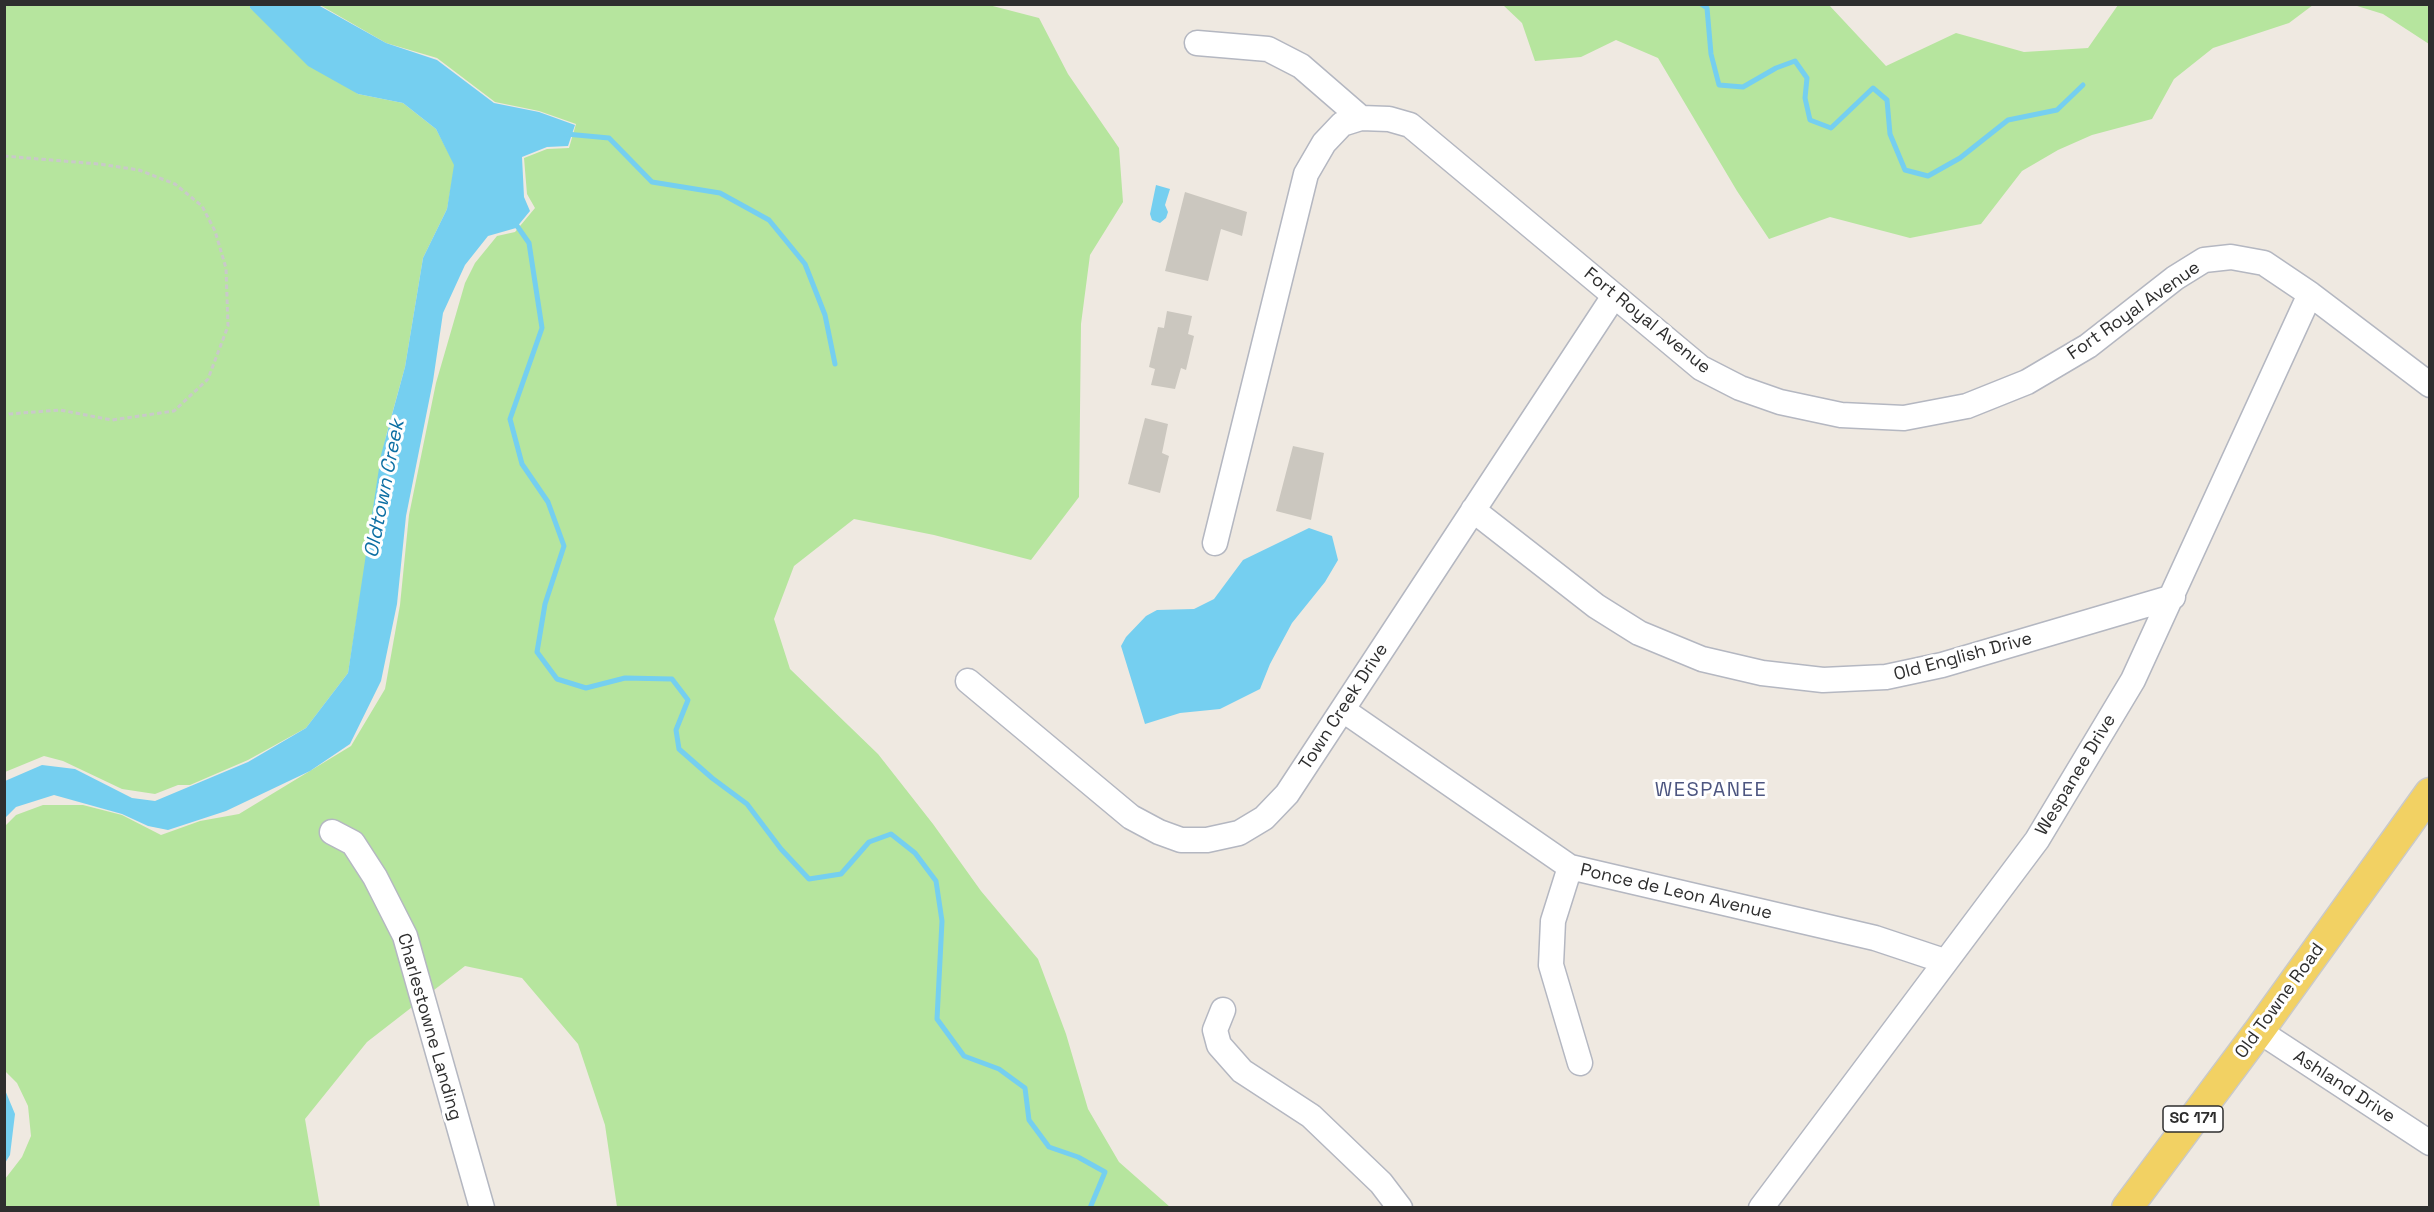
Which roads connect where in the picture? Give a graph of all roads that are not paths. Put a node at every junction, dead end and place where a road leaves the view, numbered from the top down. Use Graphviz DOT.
graph roads {
  1 [pos="1197,44"];
  2 [pos="1361,118"];
  3 [pos="2310,294"];
  4 [pos="1614,296"];
  5 [pos="2430,385"];
  6 [pos="1473,510"];
  7 [pos="1215,543"];
  8 [pos="2173,597"];
  9 [pos="968,681"];
  10 [pos="1343,710"];
  11 [pos="2430,793"];
  12 [pos="332,832"];
  13 [pos="1570,867"];
  14 [pos="1944,961"];
  15 [pos="1223,1010"];
  16 [pos="2259,1031"];
  17 [pos="1580,1063"];
  18 [pos="2430,1143"];
  19 [pos="482,1208"];
  20 [pos="1400,1208"];
  21 [pos="1761,1208"];
  22 [pos="2127,1208"];
  1 -- 2 [label="street"];
  2 -- 4 [label="street, Fort Royal Avenue"];
  2 -- 7 [label="street, Fort Royal Avenue"];
  3 -- 4 [label="street, Fort Royal Avenue"];
  3 -- 5 [label="street, Fort Royal Avenue"];
  3 -- 8 [label="street, Wespanee Drive"];
  4 -- 6 [label="street, Town Creek Drive"];
  6 -- 8 [label="street, Old English Drive"];
  6 -- 10 [label="street, Town Creek Drive"];
  8 -- 14 [label="street, Wespanee Drive"];
  9 -- 10 [label="street, Town Creek Drive"];
  10 -- 13 [label="street, Ponce de Leon Avenue"];
  11 -- 16 [label="main road, Old Towne Road / SC 171"];
  12 -- 19 [label="street, Charlestowne Landing"];
  13 -- 14 [label="street, Ponce de Leon Avenue"];
  13 -- 17 [label="street"];
  14 -- 21 [label="street, Wespanee Drive"];
  15 -- 20 [label="street"];
  16 -- 18 [label="street, Ashland Drive"];
  16 -- 22 [label="main road, Old Towne Road / SC 171"];
}
